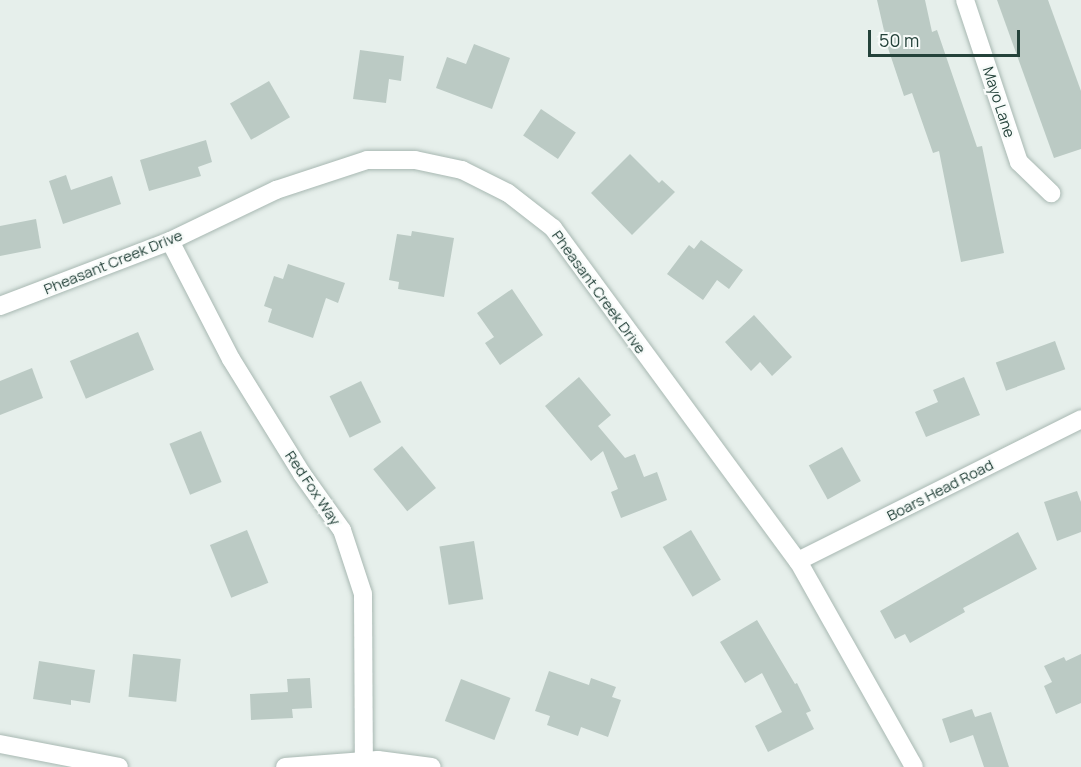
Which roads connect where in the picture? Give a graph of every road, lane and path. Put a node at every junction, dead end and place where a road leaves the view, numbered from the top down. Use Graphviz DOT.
graph roads {
  1 [pos="965,0"];
  2 [pos="1051,193"];
  3 [pos="170,241"];
  4 [pos="0,306"];
  5 [pos="1081,419"];
  6 [pos="798,561"];
  7 [pos="0,744"];
  8 [pos="364,761"];
  9 [pos="119,767"];
  10 [pos="285,767"];
  11 [pos="432,767"];
  12 [pos="914,767"];
  1 -- 2 [label="street, Mayo Lane"];
  3 -- 4 [label="street, Pheasant Creek Drive"];
  3 -- 6 [label="street, Pheasant Creek Drive"];
  3 -- 8 [label="street, Red Fox Way"];
  5 -- 6 [label="street, Boars Head Road"];
  6 -- 12 [label="street, Pheasant Creek Drive"];
  7 -- 9 [label="street"];
  8 -- 10 [label="street"];
  8 -- 11 [label="street"];
}
